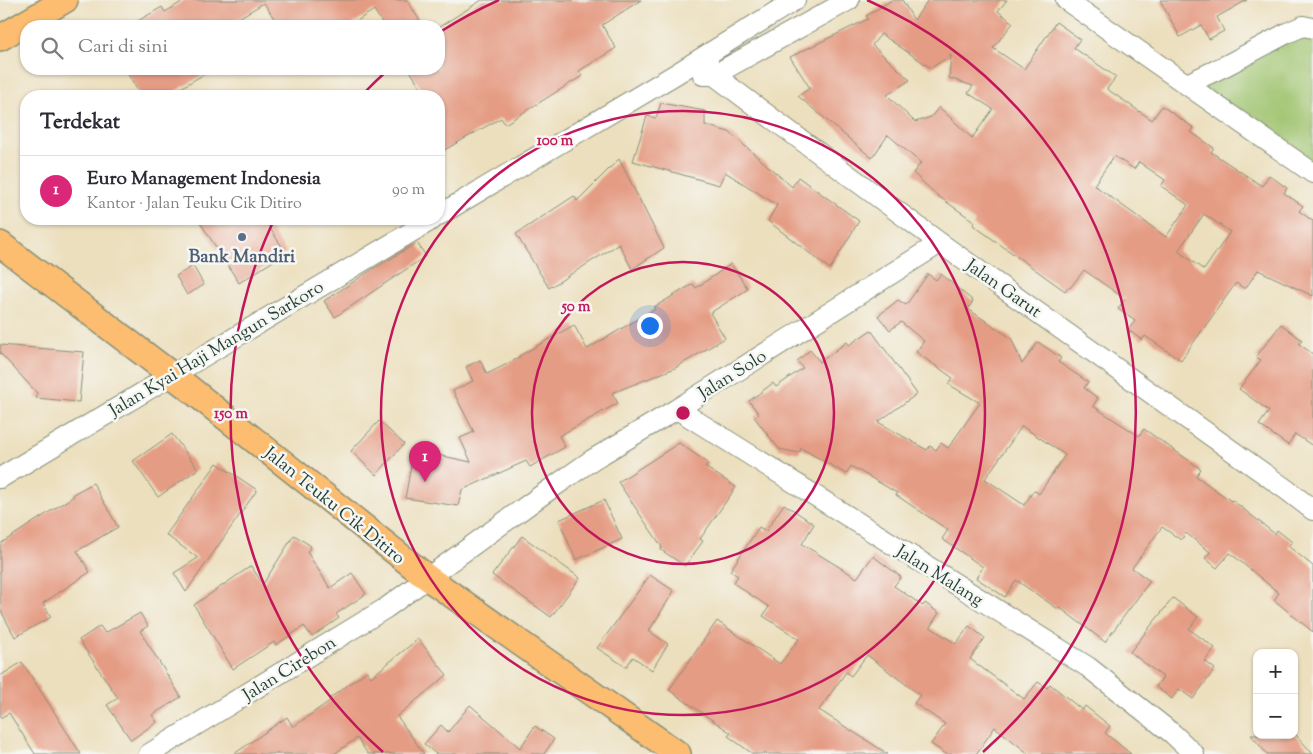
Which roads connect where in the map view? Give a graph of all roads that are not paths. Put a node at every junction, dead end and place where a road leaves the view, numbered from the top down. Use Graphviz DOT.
graph roads {
  1 [pos="65,0"];
  2 [pos="796,0"];
  3 [pos="1066,0"];
  4 [pos="836,3"];
  5 [pos="31,20"];
  6 [pos="20,26"];
  7 [pos="1313,28"];
  8 [pos="0,38"];
  9 [pos="705,56"];
  10 [pos="676,74"];
  11 [pos="714,75"];
  12 [pos="1187,84"];
  13 [pos="1313,173"];
  14 [pos="445,211"];
  15 [pos="423,225"];
  16 [pos="940,242"];
  17 [pos="0,244"];
  18 [pos="172,375"];
  19 [pos="677,409"];
  20 [pos="0,478"];
  21 [pos="1313,510"];
  22 [pos="428,578"];
  23 [pos="149,754"];
  24 [pos="678,754"];
  25 [pos="1194,754"];
  1 -- 5 [label="main road"];
  2 -- 9 [label="street"];
  3 -- 12 [label="street"];
  4 -- 11 [label="street"];
  6 -- 8 [label="main road"];
  7 -- 12 [label="street"];
  9 -- 10 [label="street"];
  9 -- 11 [label="street, Jalan Garut"];
  10 -- 11 [label="street"];
  10 -- 14 [label="street"];
  11 -- 16 [label="street, Jalan Garut"];
  12 -- 13 [label="street"];
  15 -- 18 [label="street, Jalan Kyai Haji Mangun Sarkoro"];
  16 -- 19 [label="street, Jalan Solo"];
  16 -- 21 [label="street, Jalan Garut"];
  17 -- 18 [label="main road, Jalan Teuku Cik Ditiro"];
  18 -- 20 [label="street, Jalan Kyai Haji Mangun Sarkoro"];
  18 -- 22 [label="main road, Jalan Teuku Cik Ditiro"];
  19 -- 22 [label="street, Jalan Solo"];
  19 -- 25 [label="street, Jalan Malang"];
  22 -- 23 [label="street, Jalan Cirebon"];
  22 -- 24 [label="main road, Jalan Teuku Cik Ditiro"];
}
